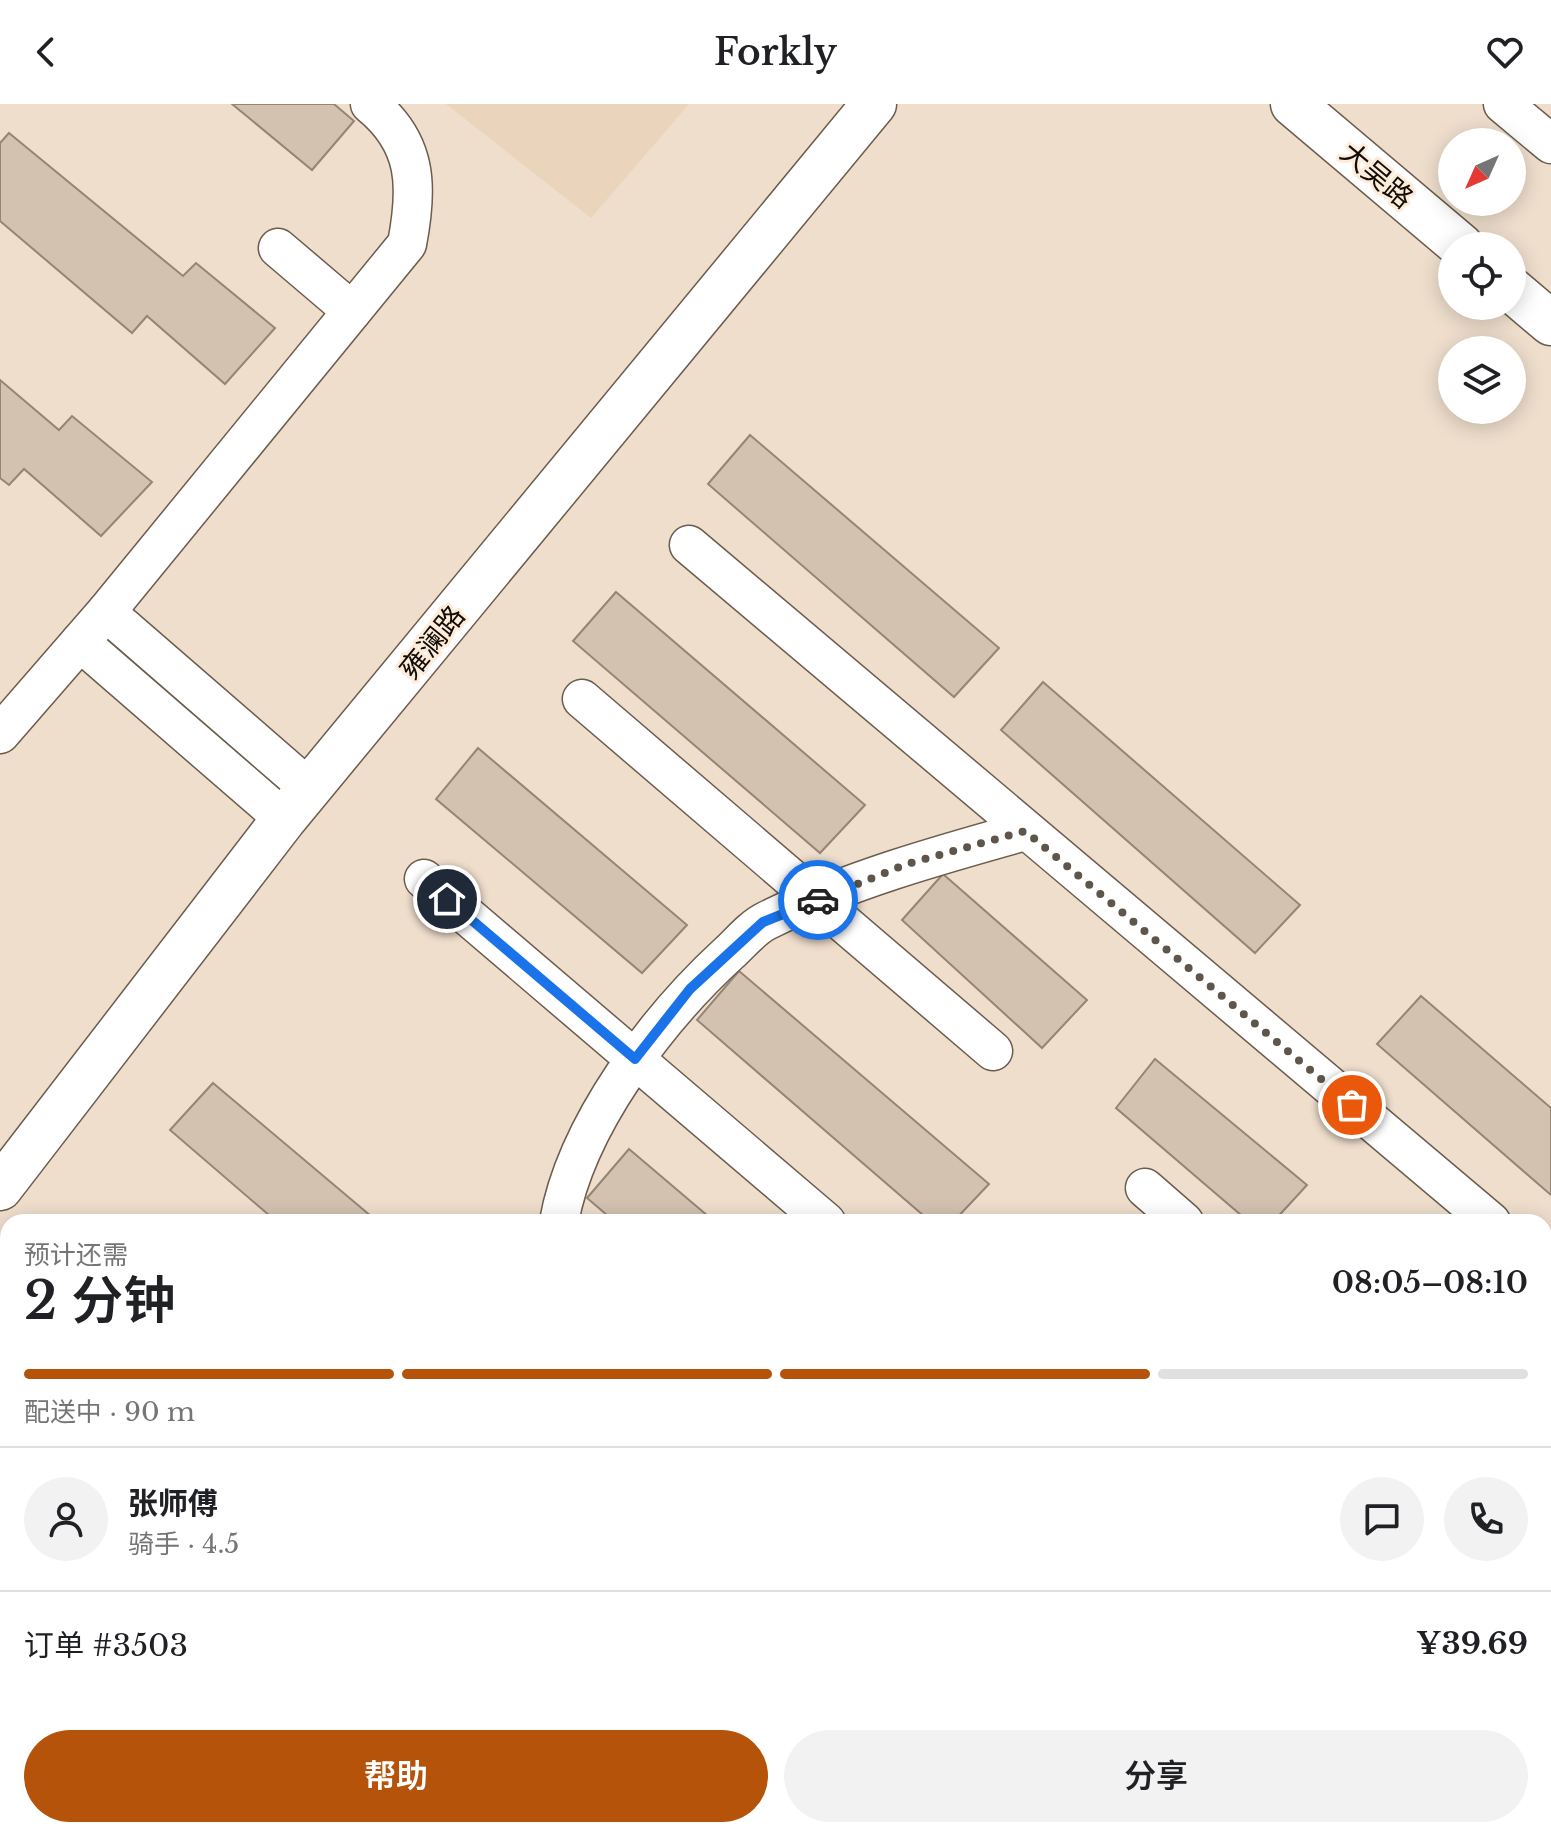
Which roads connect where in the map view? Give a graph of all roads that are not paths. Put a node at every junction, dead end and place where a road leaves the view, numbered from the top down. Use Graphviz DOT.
graph roads {
  1 [pos="370,104"];
  2 [pos="874,104"];
  3 [pos="1293,104"];
  4 [pos="1503,104"];
  5 [pos="1551,144"];
  6 [pos="1444,232"];
  7 [pos="278,248"];
  8 [pos="1526,302"];
  9 [pos="352,311"];
  10 [pos="1551,323"];
  11 [pos="689,545"];
  12 [pos="106,612"];
  13 [pos="80,642"];
  14 [pos="582,699"];
  15 [pos="0,734"];
  16 [pos="298,805"];
  17 [pos="1025,831"];
  18 [pos="424,879"];
  19 [pos="817,901"];
  20 [pos="993,1051"];
  21 [pos="635,1059"];
  22 [pos="0,1188"];
  23 [pos="1145,1188"];
  24 [pos="560,1214"];
  25 [pos="817,1214"];
  26 [pos="1175,1214"];
  27 [pos="1481,1214"];
  1 -- 9 [label="street"];
  2 -- 16 [label="street, 雍澜路"];
  3 -- 6 [label="street, 大吴路"];
  4 -- 5 [label="street"];
  7 -- 9 [label="street"];
  8 -- 10 [label="street"];
  9 -- 12 [label="street"];
  11 -- 17 [label="street"];
  12 -- 13 [label="street"];
  12 -- 16 [label="street"];
  13 -- 15 [label="street"];
  13 -- 16 [label="street"];
  14 -- 19 [label="street"];
  16 -- 22 [label="street, 雍澜路"];
  17 -- 19 [label="street"];
  17 -- 27 [label="street"];
  18 -- 21 [label="street"];
  19 -- 20 [label="street"];
  19 -- 21 [label="street"];
  21 -- 24 [label="street"];
  21 -- 25 [label="street"];
  23 -- 26 [label="street"];
}
